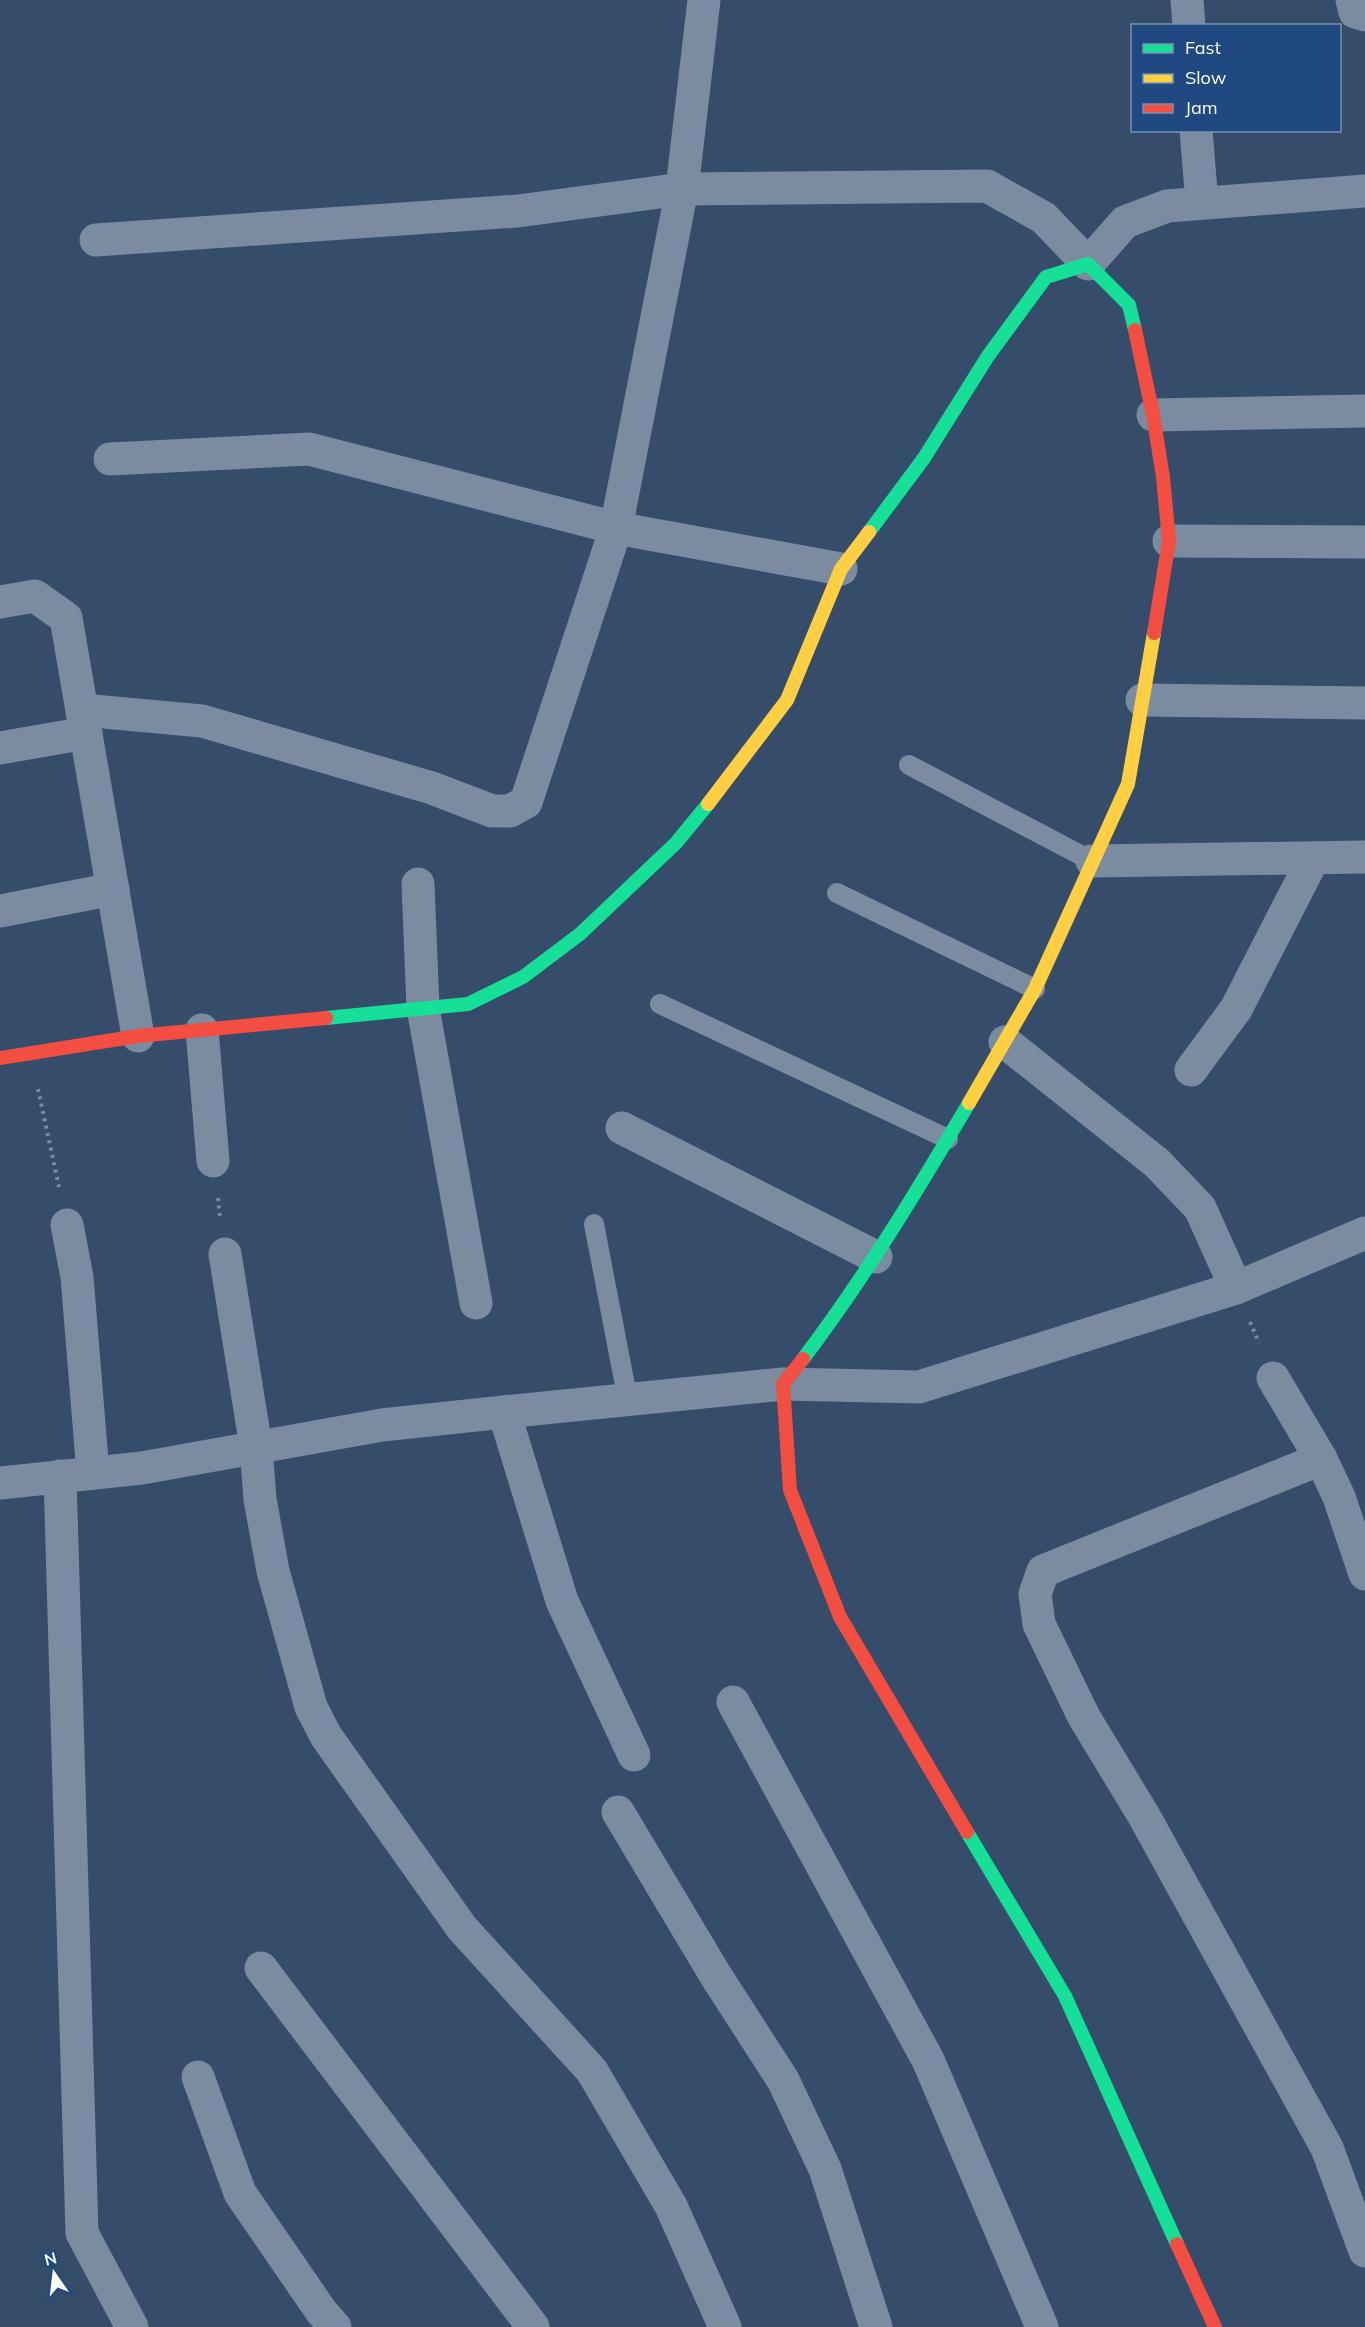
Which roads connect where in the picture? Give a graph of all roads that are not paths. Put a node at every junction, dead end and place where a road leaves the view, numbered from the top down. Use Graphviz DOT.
graph roads {
  1 [pos="704,0"];
  2 [pos="1187,0"];
  3 [pos="1352,0"];
  4 [pos="1365,15"];
  5 [pos="1189,24"];
  6 [pos="1196,132"];
  7 [pos="682,189"];
  8 [pos="1365,190"];
  9 [pos="1202,203"];
  10 [pos="96,240"];
  11 [pos="1088,264"];
  12 [pos="1365,411"];
  13 [pos="1153,415"];
  14 [pos="110,459"];
  15 [pos="616,528"];
  16 [pos="1169,541"];
  17 [pos="1365,542"];
  18 [pos="841,569"];
  19 [pos="0,602"];
  20 [pos="1142,700"];
  21 [pos="1365,703"];
  22 [pos="84,722"];
  23 [pos="0,748"];
  24 [pos="909,765"];
  25 [pos="1365,857"];
  26 [pos="1313,859"];
  27 [pos="1092,861"];
  28 [pos="418,884"];
  29 [pos="113,889"];
  30 [pos="837,893"];
  31 [pos="0,911"];
  32 [pos="1035,989"];
  33 [pos="660,1004"];
  34 [pos="423,1008"];
  35 [pos="202,1030"];
  36 [pos="138,1036"];
  37 [pos="1005,1042"];
  38 [pos="0,1058"];
  39 [pos="1191,1071"];
  40 [pos="622,1128"];
  41 [pos="948,1139"];
  42 [pos="213,1161"];
  43 [pos="594,1224"];
  44 [pos="67,1225"];
  45 [pos="1365,1233"];
  46 [pos="225,1254"];
  47 [pos="876,1257"];
  48 [pos="1236,1288"];
  49 [pos="476,1303"];
  50 [pos="1273,1378"];
  51 [pos="783,1384"];
  52 [pos="628,1401"];
  53 [pos="504,1412"];
  54 [pos="256,1447"];
  55 [pos="1321,1459"];
  56 [pos="93,1473"];
  57 [pos="60,1476"];
  58 [pos="0,1483"];
  59 [pos="1352,1495"];
  60 [pos="1365,1574"];
  61 [pos="733,1702"];
  62 [pos="634,1755"];
  63 [pos="618,1812"];
  64 [pos="261,1968"];
  65 [pos="198,2077"];
  66 [pos="1365,2251"];
  67 [pos="132,2327"];
  68 [pos="335,2327"];
  69 [pos="533,2327"];
  70 [pos="725,2327"];
  71 [pos="876,2327"];
  72 [pos="1042,2327"];
  73 [pos="1215,2327"];
  1 -- 7 [label="street"];
  2 -- 5 [label="street"];
  3 -- 4 [label="street"];
  6 -- 9 [label="street"];
  7 -- 10 [label="street"];
  7 -- 11 [label="street"];
  7 -- 15 [label="street"];
  8 -- 9 [label="street"];
  9 -- 11 [label="street"];
  11 -- 13 [label="street"];
  11 -- 18 [label="street"];
  12 -- 13 [label="street"];
  13 -- 16 [label="street"];
  14 -- 15 [label="street"];
  15 -- 18 [label="street"];
  15 -- 22 [label="street"];
  16 -- 17 [label="street"];
  16 -- 20 [label="street"];
  18 -- 34 [label="street"];
  19 -- 22 [label="street"];
  20 -- 21 [label="street"];
  20 -- 27 [label="street"];
  22 -- 23 [label="street"];
  22 -- 29 [label="street"];
  24 -- 27 [label="lane"];
  25 -- 26 [label="street"];
  26 -- 27 [label="street"];
  26 -- 39 [label="street"];
  27 -- 32 [label="street"];
  28 -- 34 [label="street"];
  29 -- 31 [label="street"];
  29 -- 36 [label="street"];
  30 -- 32 [label="lane"];
  32 -- 37 [label="street"];
  33 -- 41 [label="lane"];
  34 -- 35 [label="street"];
  34 -- 49 [label="street"];
  35 -- 36 [label="street"];
  35 -- 42 [label="street"];
  36 -- 38 [label="street"];
  37 -- 41 [label="street"];
  37 -- 48 [label="street"];
  40 -- 47 [label="street"];
  41 -- 47 [label="street"];
  43 -- 52 [label="lane"];
  44 -- 56 [label="street"];
  45 -- 48 [label="street"];
  46 -- 54 [label="street"];
  47 -- 51 [label="street"];
  48 -- 51 [label="street"];
  50 -- 55 [label="street"];
  51 -- 52 [label="street"];
  51 -- 73 [label="street"];
  52 -- 53 [label="street"];
  53 -- 54 [label="street"];
  53 -- 62 [label="street"];
  54 -- 56 [label="street"];
  54 -- 70 [label="street"];
  55 -- 59 [label="street"];
  55 -- 66 [label="street"];
  56 -- 57 [label="street"];
  57 -- 58 [label="street"];
  57 -- 67 [label="street"];
  59 -- 60 [label="street"];
  61 -- 72 [label="street"];
  63 -- 71 [label="street"];
  64 -- 69 [label="street"];
  65 -- 68 [label="street"];
}
